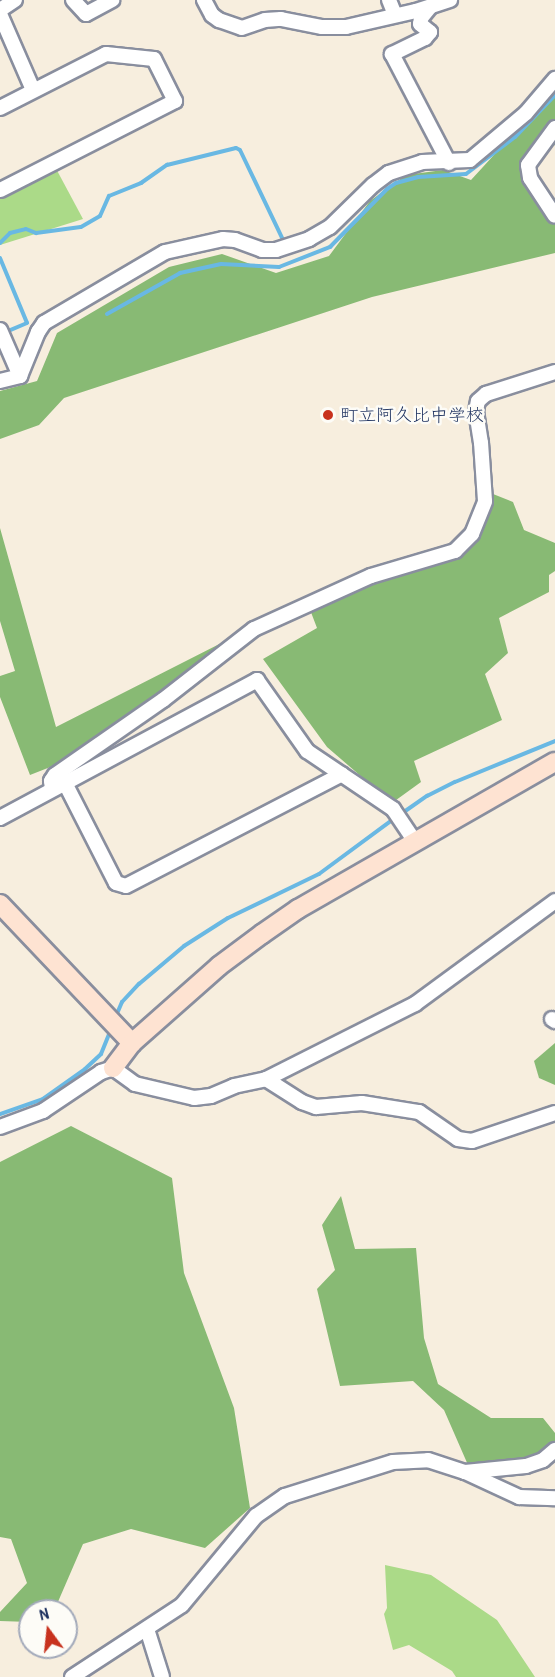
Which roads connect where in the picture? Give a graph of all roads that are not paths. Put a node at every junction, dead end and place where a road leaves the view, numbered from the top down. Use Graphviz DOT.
graph roads {
  1 [pos="15,0"];
  2 [pos="73,0"];
  3 [pos="112,0"];
  4 [pos="204,0"];
  5 [pos="389,0"];
  6 [pos="450,0"];
  7 [pos="430,7"];
  8 [pos="0,12"];
  9 [pos="395,15"];
  10 [pos="555,79"];
  11 [pos="33,90"];
  12 [pos="0,108"];
  13 [pos="555,128"];
  14 [pos="448,163"];
  15 [pos="0,190"];
  16 [pos="555,216"];
  17 [pos="0,330"];
  18 [pos="555,372"];
  19 [pos="20,376"];
  20 [pos="0,381"];
  21 [pos="555,762"];
  22 [pos="342,774"];
  23 [pos="58,786"];
  24 [pos="0,818"];
  25 [pos="412,835"];
  26 [pos="555,901"];
  27 [pos="0,904"];
  28 [pos="132,1043"];
  29 [pos="113,1068"];
  30 [pos="266,1079"];
  31 [pos="555,1113"];
  32 [pos="0,1127"];
  33 [pos="555,1450"];
  34 [pos="465,1472"];
  35 [pos="555,1498"];
  36 [pos="147,1629"];
  37 [pos="72,1677"];
  38 [pos="162,1677"];
  1 -- 8 [label="street"];
  2 -- 3 [label="street"];
  4 -- 9 [label="street"];
  5 -- 9 [label="street"];
  6 -- 7 [label="street"];
  7 -- 9 [label="street"];
  7 -- 14 [label="street"];
  8 -- 11 [label="street"];
  10 -- 14 [label="street"];
  11 -- 12 [label="street"];
  11 -- 15 [label="street"];
  13 -- 16 [label="street"];
  14 -- 19 [label="street"];
  17 -- 19 [label="street"];
  18 -- 23 [label="street"];
  19 -- 20 [label="street"];
  21 -- 25 [label="street"];
  22 -- 23 [label="street"];
  22 -- 23 [label="street"];
  22 -- 25 [label="street"];
  23 -- 24 [label="street"];
  25 -- 28 [label="street"];
  26 -- 30 [label="street"];
  27 -- 28 [label="street"];
  28 -- 29 [label="street"];
  29 -- 30 [label="street"];
  29 -- 32 [label="street"];
  30 -- 31 [label="street"];
  33 -- 34 [label="street"];
  34 -- 35 [label="street"];
  34 -- 36 [label="street"];
  36 -- 37 [label="street"];
  36 -- 38 [label="street"];
}
